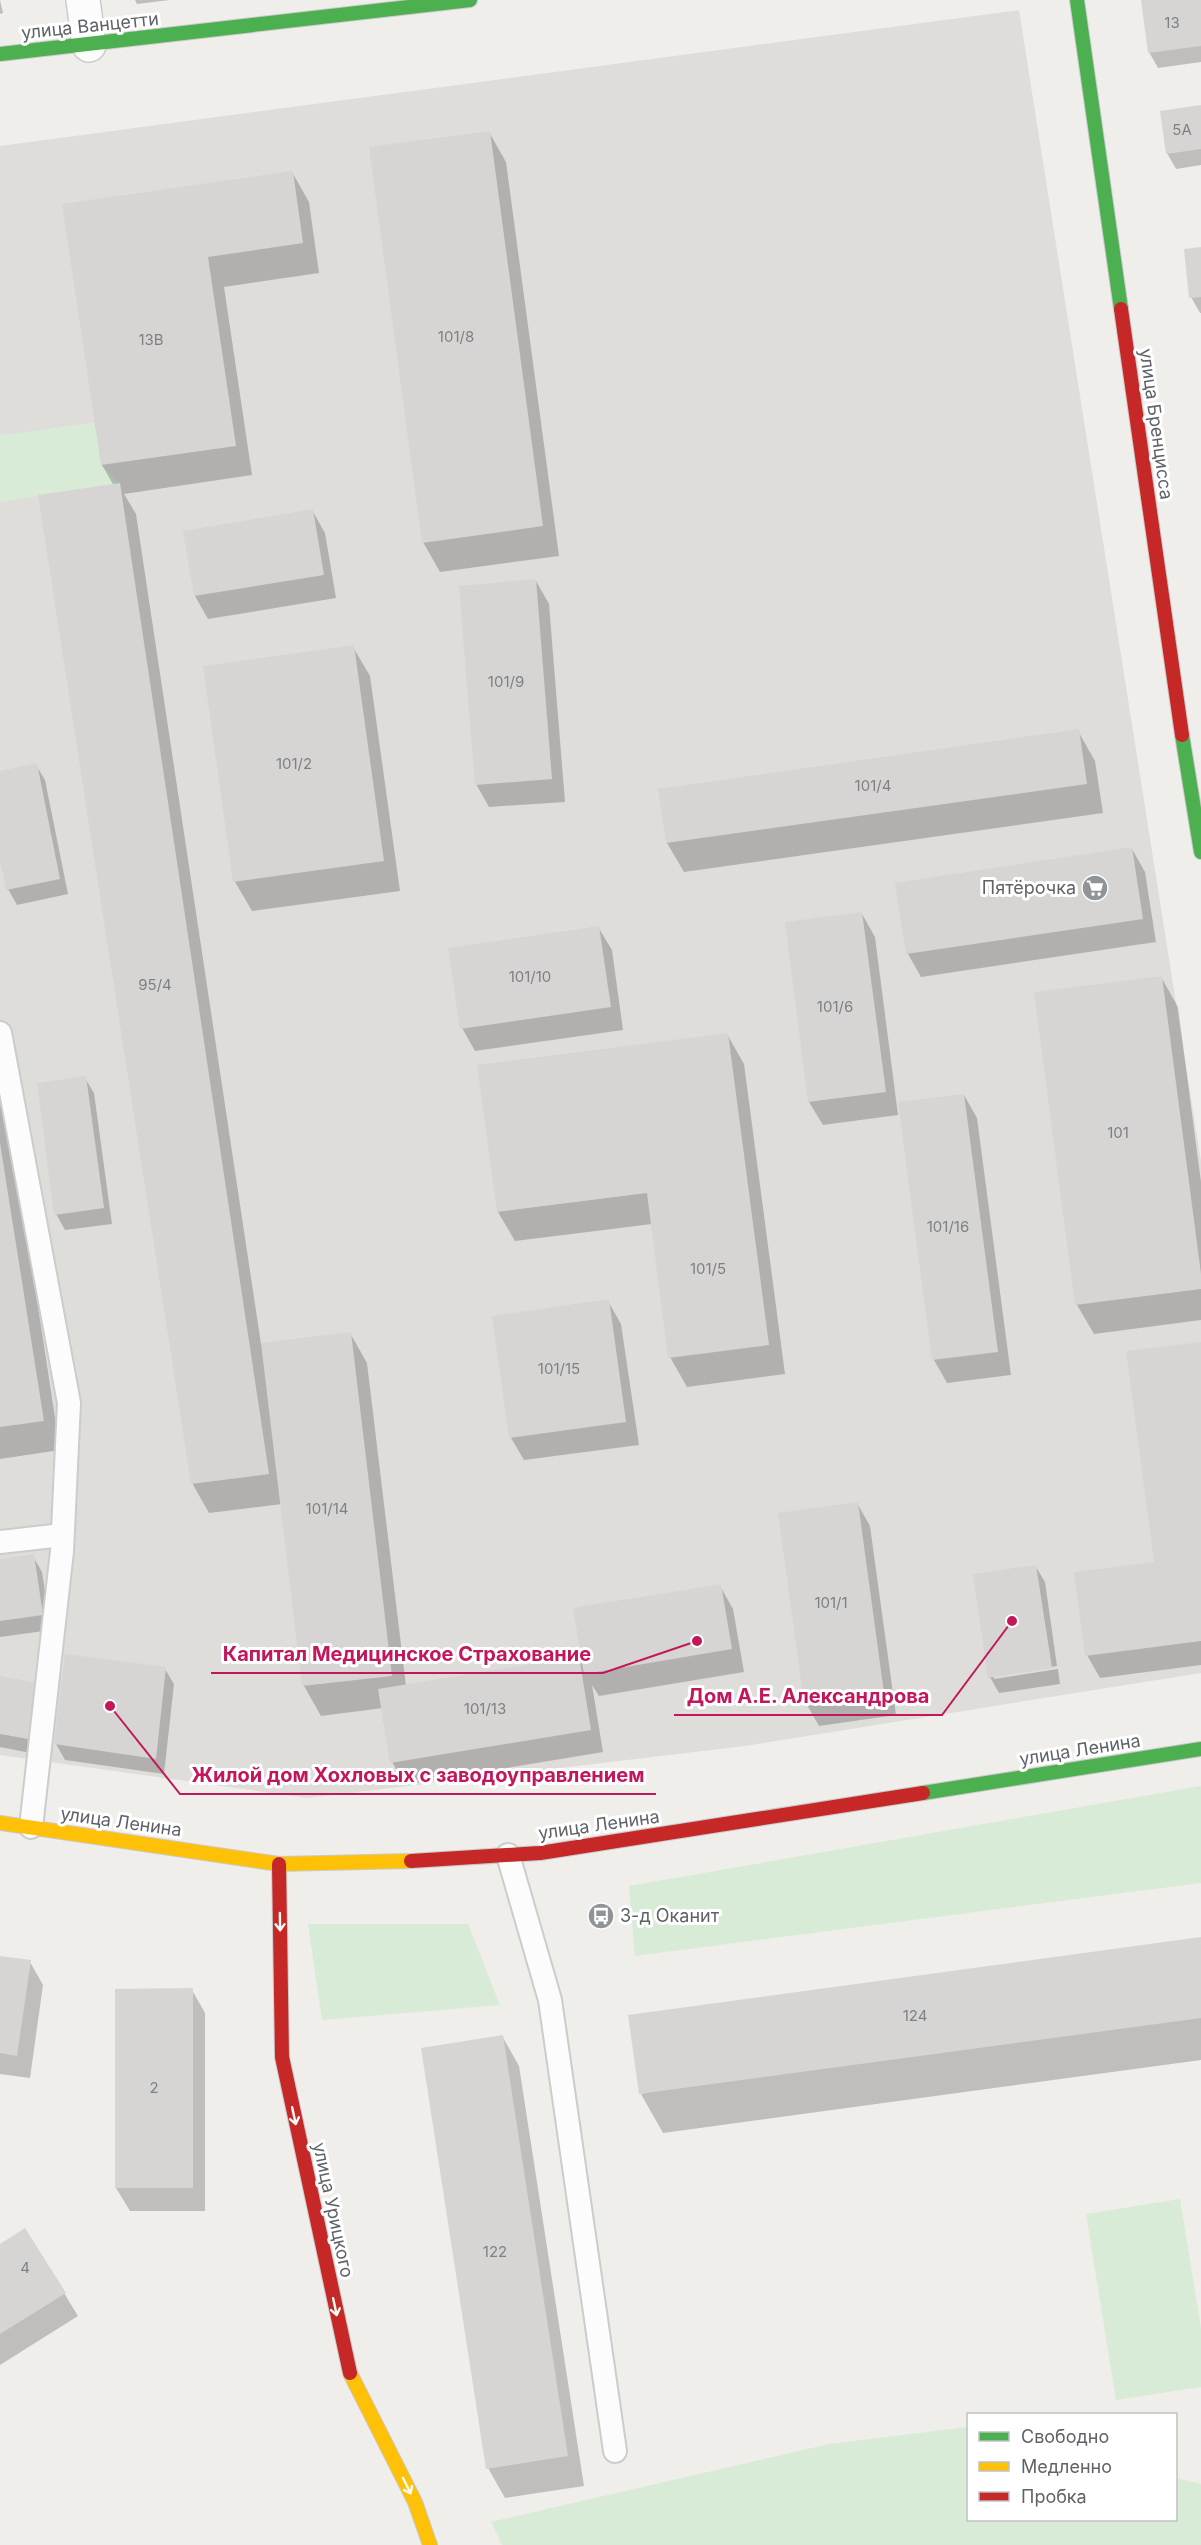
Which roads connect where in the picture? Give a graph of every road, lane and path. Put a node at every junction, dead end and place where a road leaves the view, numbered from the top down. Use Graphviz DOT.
graph roads {
  1 [pos="82,0"];
  2 [pos="470,0"];
  3 [pos="1077,0"];
  4 [pos="89,45"];
  5 [pos="0,54"];
  6 [pos="1195,779"];
  7 [pos="1201,852"];
  8 [pos="0,1033"];
  9 [pos="62,1535"];
  10 [pos="0,1542"];
  11 [pos="1201,1749"];
  12 [pos="0,1823"];
  13 [pos="31,1827"];
  14 [pos="508,1855"];
  15 [pos="279,1864"];
  16 [pos="615,2451"];
  17 [pos="429,2545"];
  1 -- 4 [label="street"];
  2 -- 4 [label="street, улица Ванцетти"];
  3 -- 6 [label="street, улица Бренцисса"];
  4 -- 5 [label="street, улица Ванцетти"];
  6 -- 7 [label="street, улица Бренцисса"];
  8 -- 9 [label="lane"];
  9 -- 10 [label="lane"];
  9 -- 13 [label="lane"];
  11 -- 14 [label="street, улица Ленина"];
  12 -- 13 [label="street, улица Ленина"];
  13 -- 15 [label="street, улица Ленина"];
  14 -- 15 [label="street, улица Ленина"];
  14 -- 16 [label="lane"];
  15 -- 17 [label="street, улица Урицкого, one-way"];
}
